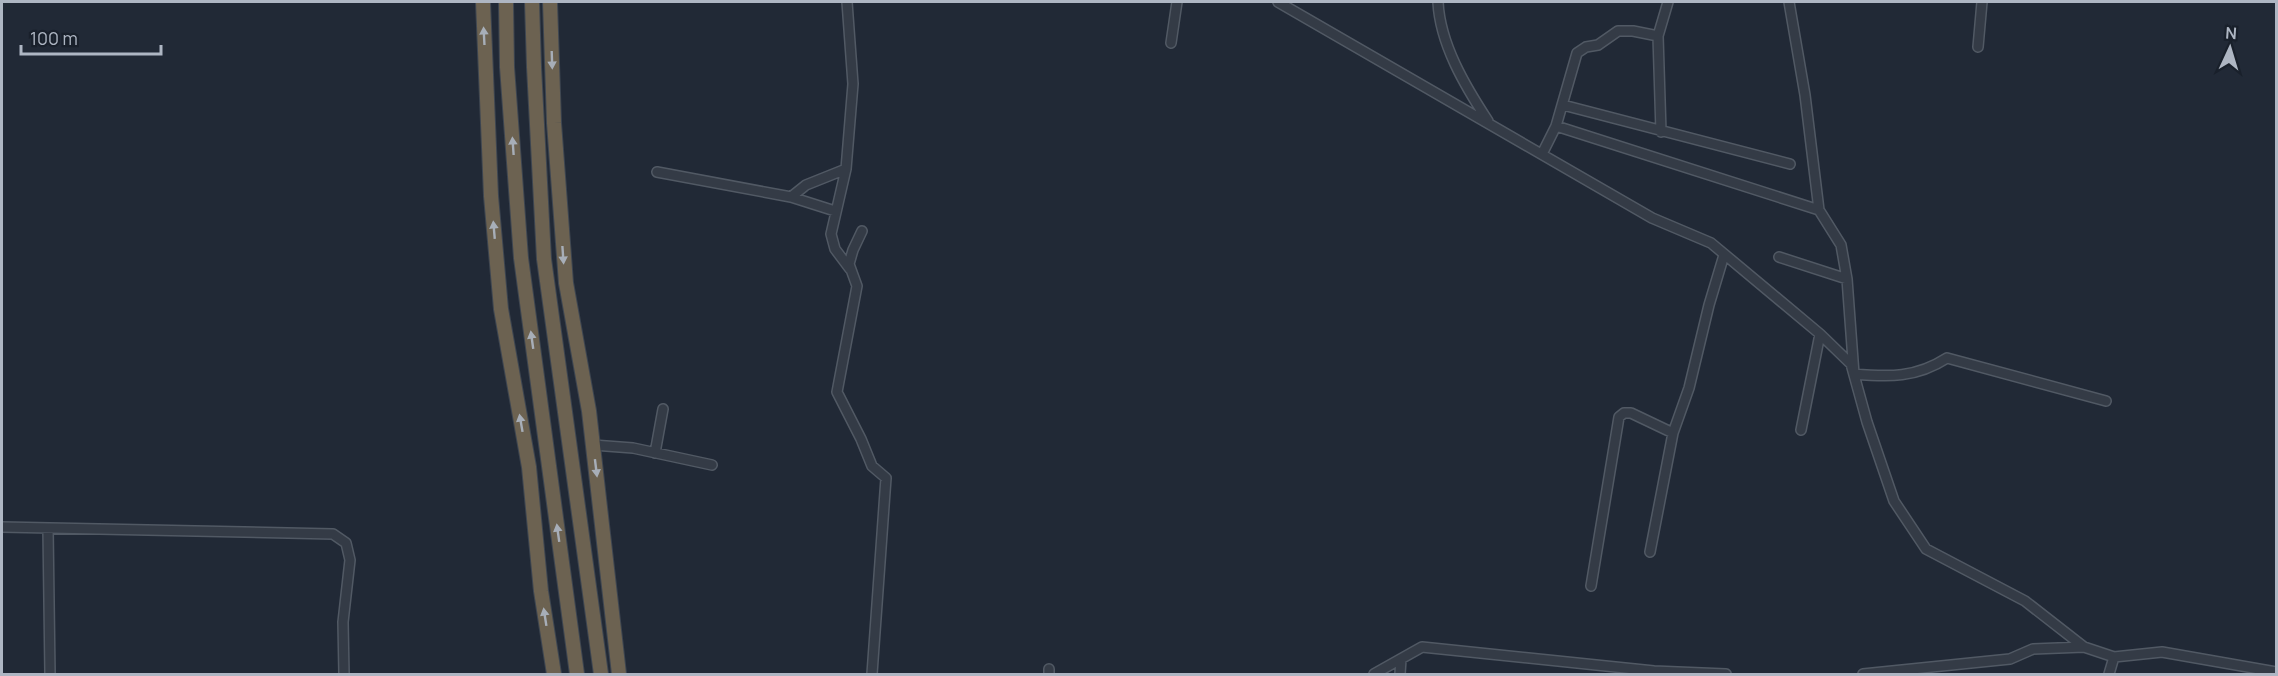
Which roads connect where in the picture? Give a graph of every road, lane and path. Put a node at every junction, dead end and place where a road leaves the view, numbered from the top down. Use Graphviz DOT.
graph roads {
  1 [pos="483,2"];
  2 [pos="506,2"];
  3 [pos="532,2"];
  4 [pos="550,2"];
  5 [pos="847,2"];
  6 [pos="1177,2"];
  7 [pos="1278,2"];
  8 [pos="1438,2"];
  9 [pos="1668,2"];
  10 [pos="1789,2"];
  11 [pos="1982,2"];
  12 [pos="1658,36"];
  13 [pos="1171,43"];
  14 [pos="1978,47"];
  15 [pos="1563,105"];
  16 [pos="1489,123"];
  17 [pos="1556,126"];
  18 [pos="1660,132"];
  19 [pos="1542,154"];
  20 [pos="1790,164"];
  21 [pos="846,169"];
  22 [pos="657,172"];
  23 [pos="791,197"];
  24 [pos="1819,210"];
  25 [pos="835,211"];
  26 [pos="862,231"];
  27 [pos="1724,255"];
  28 [pos="1779,257"];
  29 [pos="852,270"];
  30 [pos="1847,279"];
  31 [pos="1820,334"];
  32 [pos="1854,374"];
  33 [pos="2106,401"];
  34 [pos="663,409"];
  35 [pos="1801,430"];
  36 [pos="1673,433"];
  37 [pos="593,445"];
  38 [pos="655,453"];
  39 [pos="712,465"];
  40 [pos="2,527"];
  41 [pos="48,529"];
  42 [pos="1650,552"];
  43 [pos="1591,586"];
  44 [pos="2084,647"];
  45 [pos="2114,657"];
  46 [pos="1401,659"];
  47 [pos="2277,672"];
  48 [pos="50,675"];
  49 [pos="344,675"];
  50 [pos="554,675"];
  51 [pos="577,675"];
  52 [pos="601,675"];
  53 [pos="620,675"];
  54 [pos="872,675"];
  55 [pos="1374,675"];
  56 [pos="1400,675"];
  57 [pos="1726,675"];
  58 [pos="1863,675"];
  59 [pos="2109,675"];
  50 -- 1 [label="highway, one-way"];
  51 -- 2 [label="highway, one-way"];
  3 -- 52 [label="highway"];
  4 -- 37 [label="highway, one-way"];
  5 -- 21 [label="street"];
  6 -- 13 [label="street"];
  7 -- 16 [label="street"];
  8 -- 16 [label="street"];
  9 -- 12 [label="street"];
  10 -- 24 [label="street"];
  11 -- 14 [label="street"];
  12 -- 15 [label="street"];
  12 -- 18 [label="street"];
  15 -- 17 [label="street"];
  15 -- 18 [label="street"];
  16 -- 19 [label="street"];
  17 -- 19 [label="street"];
  17 -- 24 [label="street"];
  18 -- 20 [label="street"];
  19 -- 27 [label="street"];
  21 -- 23 [label="street"];
  21 -- 25 [label="street"];
  22 -- 23 [label="street"];
  23 -- 25 [label="street"];
  24 -- 30 [label="street"];
  25 -- 29 [label="street"];
  26 -- 29 [label="street"];
  27 -- 31 [label="street"];
  27 -- 36 [label="street"];
  28 -- 30 [label="street"];
  29 -- 54 [label="street"];
  30 -- 32 [label="street"];
  31 -- 32 [label="street"];
  31 -- 35 [label="street"];
  32 -- 33 [label="street"];
  32 -- 44 [label="street"];
  34 -- 38 [label="street"];
  36 -- 42 [label="street"];
  36 -- 43 [label="street"];
  37 -- 38 [label="street"];
  37 -- 53 [label="highway, one-way"];
  38 -- 39 [label="street"];
  40 -- 41 [label="street"];
  41 -- 48 [label="street"];
  41 -- 49 [label="street"];
  44 -- 45 [label="street"];
  44 -- 58 [label="street"];
  45 -- 47 [label="street"];
  45 -- 59 [label="street"];
  46 -- 55 [label="street"];
  46 -- 56 [label="street"];
  46 -- 57 [label="street"];
}
